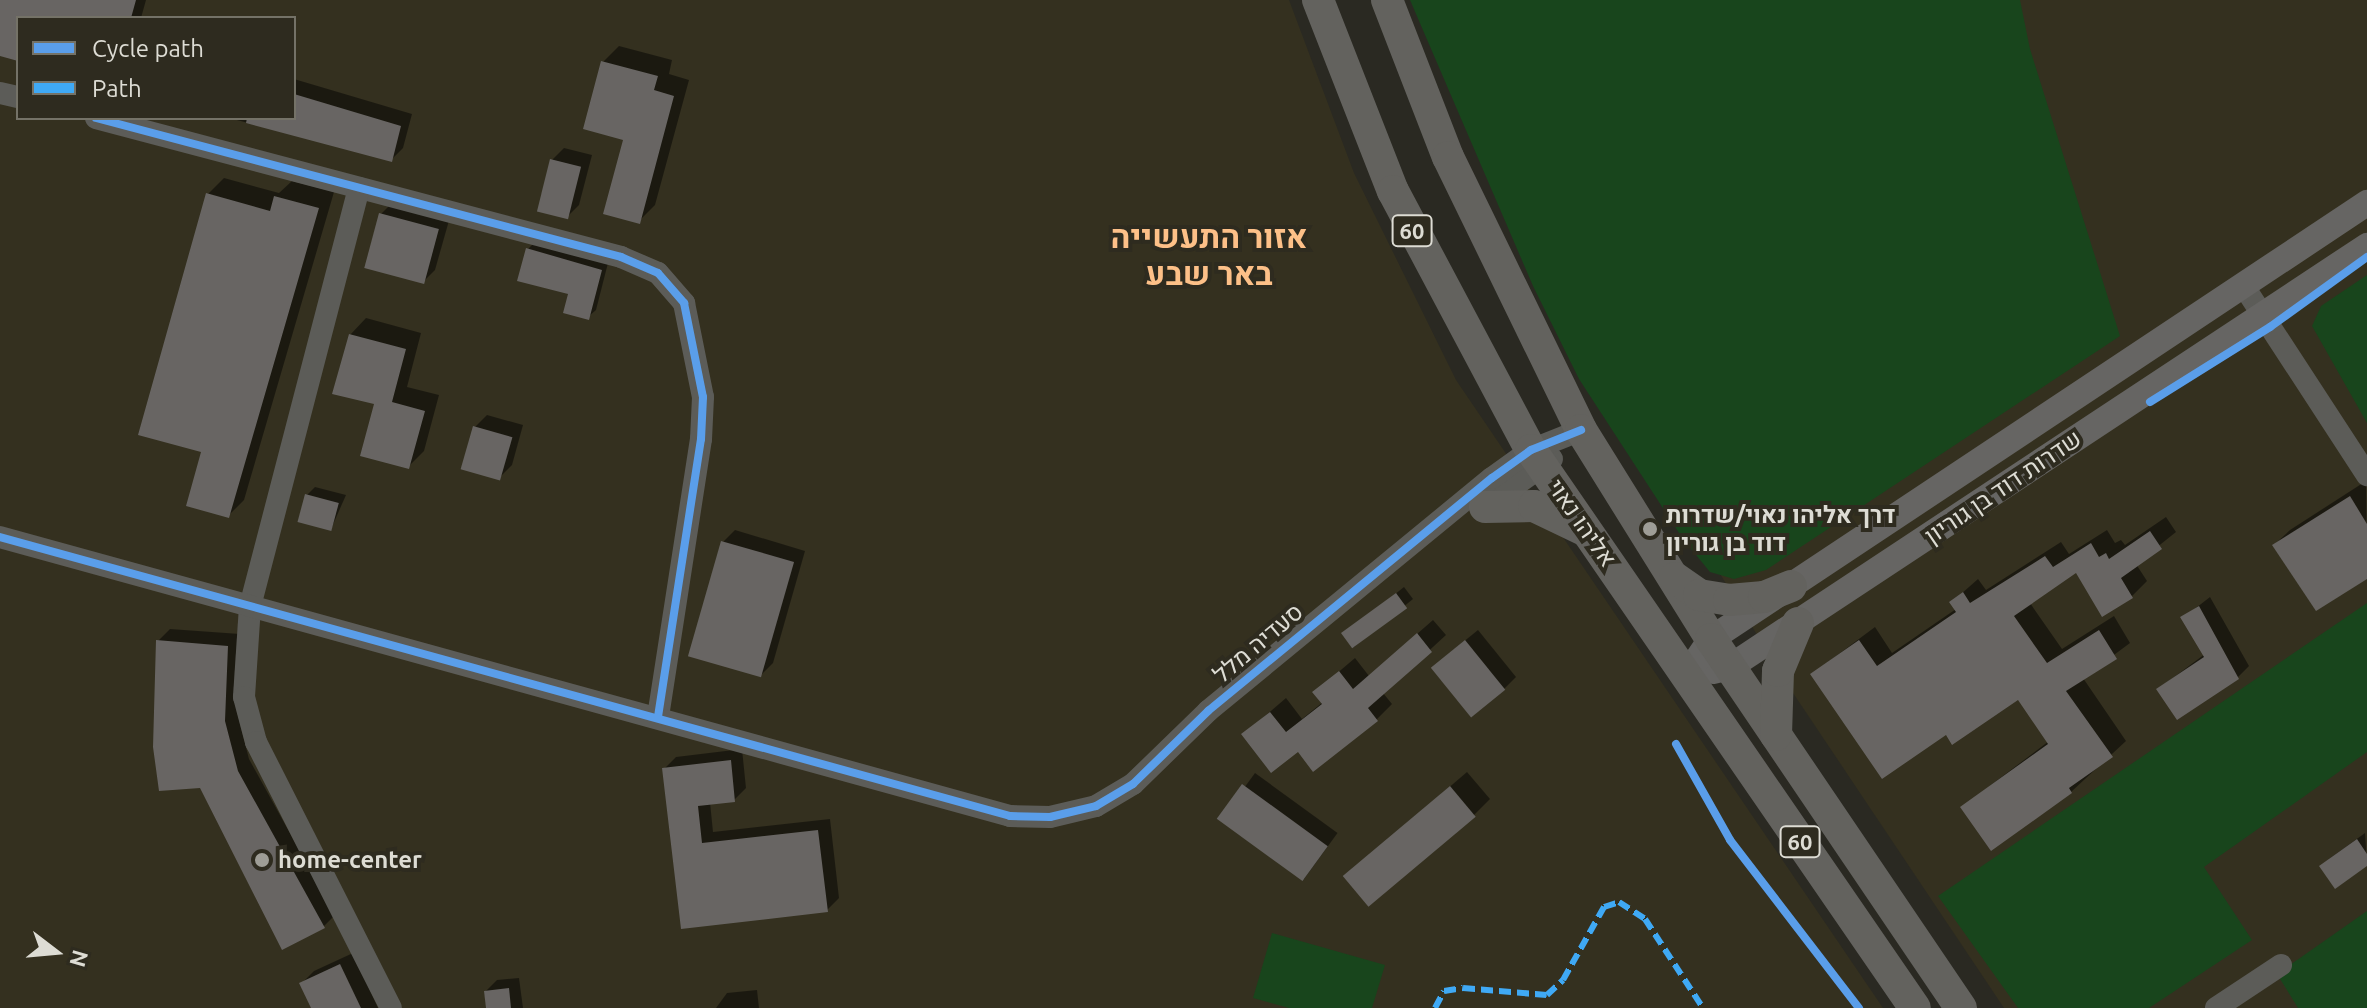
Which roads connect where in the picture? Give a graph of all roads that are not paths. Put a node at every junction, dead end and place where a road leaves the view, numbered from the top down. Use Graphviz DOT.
graph roads {
  1 [pos="1318,0"];
  2 [pos="1387,0"];
  3 [pos="104,120"];
  4 [pos="359,188"];
  5 [pos="2367,203"];
  6 [pos="2367,246"];
  7 [pos="2243,285"];
  8 [pos="2261,317"];
  9 [pos="1581,430"];
  10 [pos="1537,459"];
  11 [pos="2367,475"];
  12 [pos="1485,507"];
  13 [pos="1591,535"];
  14 [pos="0,537"];
  15 [pos="1420,538"];
  16 [pos="1673,576"];
  17 [pos="1791,586"];
  18 [pos="250,606"];
  19 [pos="1798,623"];
  20 [pos="1711,639"];
  21 [pos="1730,667"];
  22 [pos="1686,676"];
  23 [pos="658,718"];
  24 [pos="1776,735"];
  25 [pos="2281,965"];
  26 [pos="391,1008"];
  27 [pos="1915,1008"];
  28 [pos="1961,1008"];
  29 [pos="2216,1008"];
  1 -- 10 [label="highway, אליהו נאוי / 60"];
  2 -- 9 [label="highway, אליהו נאוי / 60"];
  3 -- 4 [label="street"];
  4 -- 18 [label="street"];
  4 -- 23 [label="street"];
  5 -- 7 [label="main road, שדרות דוד בן גוריון"];
  6 -- 8 [label="main road, שדרות דוד בן גוריון"];
  7 -- 8 [label="street"];
  7 -- 17 [label="main road, שדרות דוד בן גוריון"];
  8 -- 11 [label="street"];
  8 -- 19 [label="main road, שדרות דוד בן גוריון"];
  9 -- 10 [label="street, סעדיה מלל"];
  9 -- 16 [label="highway, אליהו נאוי / 60"];
  10 -- 12 [label="street, סעדיה מלל"];
  10 -- 13 [label="highway, אליהו נאוי / 60"];
  10 -- 15 [label="street, סעדיה מלל"];
  12 -- 13 [label="highway"];
  12 -- 15 [label="street, סעדיה מלל"];
  13 -- 22 [label="highway, אליהו נאוי / 60"];
  14 -- 18 [label="street, סעדיה מלל"];
  15 -- 23 [label="street, סעדיה מלל"];
  16 -- 17 [label="highway"];
  16 -- 20 [label="highway, אליהו נאוי / 60"];
  17 -- 20 [label="main road, שדרות דוד בן גוריון"];
  18 -- 23 [label="street, סעדיה מלל"];
  18 -- 26 [label="street"];
  19 -- 21 [label="main road, שדרות דוד בן גוריון"];
  19 -- 24 [label="highway"];
  20 -- 21 [label="highway, אליהו נאוי / 60"];
  20 -- 22 [label="main road, שדרות דוד בן גוריון"];
  21 -- 22 [label="main road, שדרות דוד בן גוריון"];
  21 -- 24 [label="highway, אליהו נאוי / 60"];
  22 -- 27 [label="highway, אליהו נאוי / 60"];
  24 -- 28 [label="highway, אליהו נאוי / 60"];
  25 -- 29 [label="street"];
}
